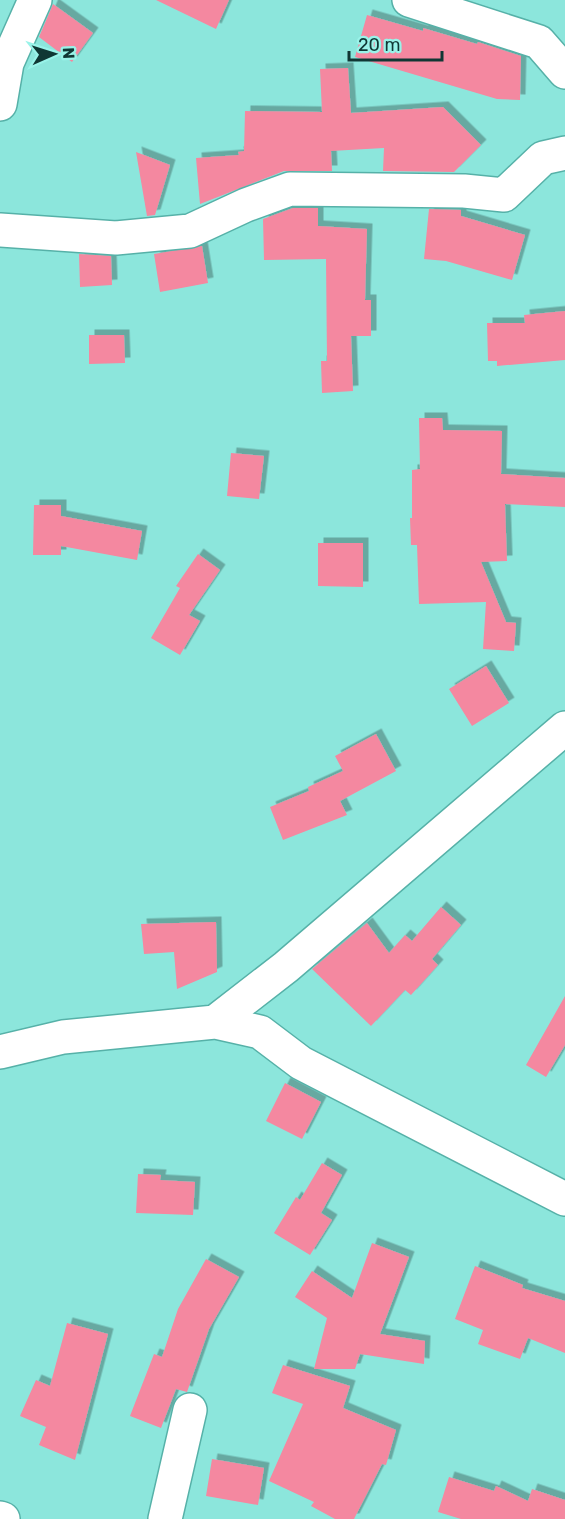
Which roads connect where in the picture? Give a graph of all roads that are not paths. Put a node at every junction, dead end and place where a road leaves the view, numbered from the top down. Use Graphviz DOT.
graph roads {
  1 [pos="35,0"];
  2 [pos="409,0"];
  3 [pos="3,61"];
  4 [pos="565,72"];
  5 [pos="0,104"];
  6 [pos="565,153"];
  7 [pos="0,230"];
  8 [pos="565,728"];
  9 [pos="215,1022"];
  10 [pos="0,1052"];
  11 [pos="565,1199"];
  12 [pos="190,1410"];
  13 [pos="165,1519"];
  1 -- 3 [label="street"];
  2 -- 4 [label="street"];
  3 -- 5 [label="street"];
  6 -- 7 [label="street"];
  8 -- 9 [label="street"];
  9 -- 10 [label="street"];
  9 -- 11 [label="street"];
  12 -- 13 [label="street"];
}
